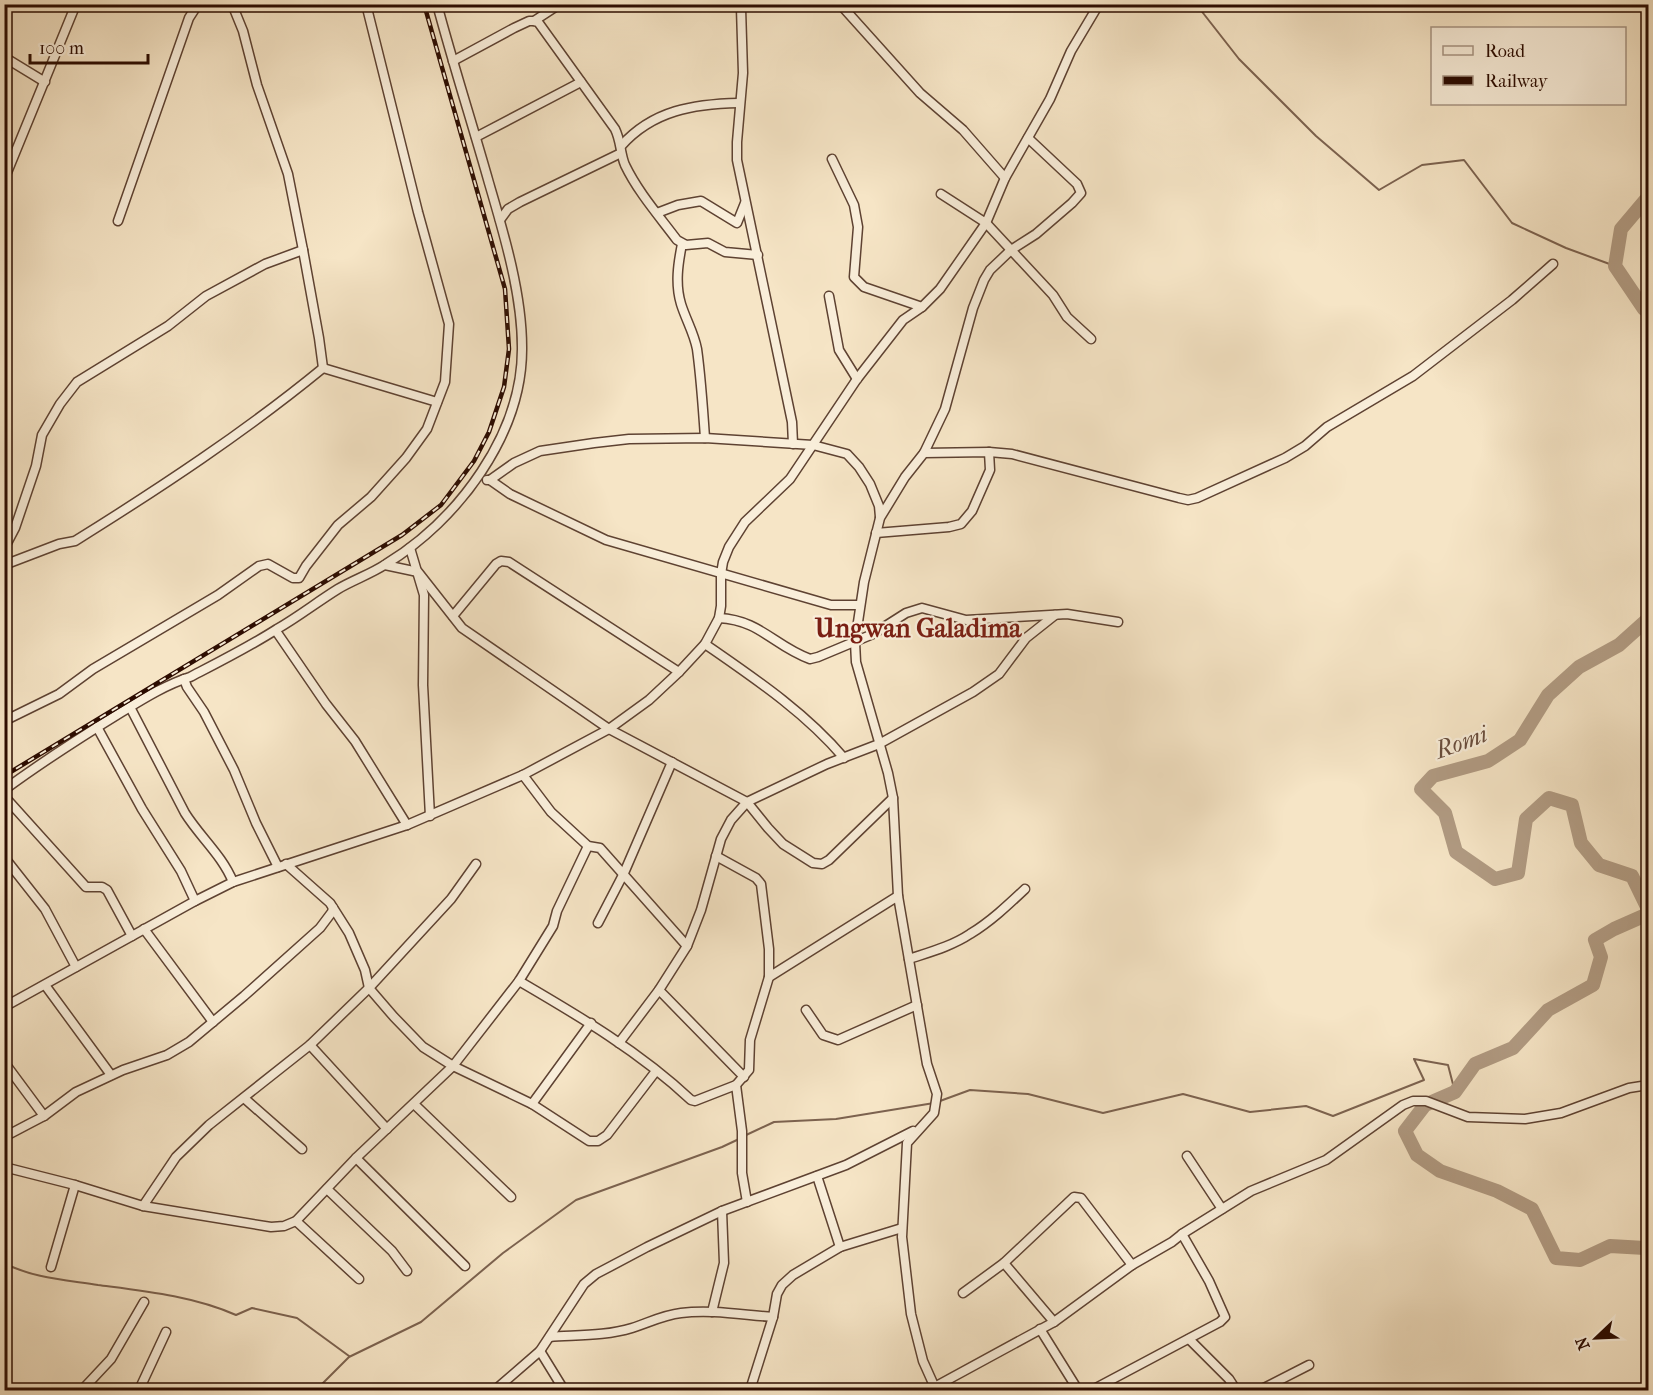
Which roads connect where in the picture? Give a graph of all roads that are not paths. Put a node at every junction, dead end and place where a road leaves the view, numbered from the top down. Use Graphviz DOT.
graph roads {
  1 [pos="76,4"];
  2 [pos="198,4"];
  3 [pos="232,4"];
  4 [pos="366,4"];
  5 [pos="437,4"];
  6 [pos="560,4"];
  7 [pos="744,4"];
  8 [pos="840,4"];
  9 [pos="1099,4"];
  10 [pos="534,21"];
  11 [pos="4,57"];
  12 [pos="453,61"];
  13 [pos="45,82"];
  14 [pos="581,82"];
  15 [pos="739,103"];
  16 [pos="476,137"];
  17 [pos="1028,138"];
  18 [pos="621,149"];
  19 [pos="832,159"];
  20 [pos="1005,178"];
  21 [pos="4,180"];
  22 [pos="941,194"];
  23 [pos="746,200"];
  24 [pos="657,213"];
  25 [pos="500,220"];
  26 [pos="118,221"];
  27 [pos="986,223"];
  28 [pos="682,244"];
  29 [pos="303,250"];
  30 [pos="1011,250"];
  31 [pos="758,255"];
  32 [pos="1553,264"];
  33 [pos="829,297"];
  34 [pos="922,307"];
  35 [pos="1091,339"];
  36 [pos="322,368"];
  37 [pos="857,379"];
  38 [pos="437,402"];
  39 [pos="705,438"];
  40 [pos="793,444"];
  41 [pos="813,445"];
  42 [pos="989,452"];
  43 [pos="924,453"];
  44 [pos="477,480"];
  45 [pos="490,480"];
  46 [pos="880,518"];
  47 [pos="876,533"];
  48 [pos="410,548"];
  49 [pos="4,549"];
  50 [pos="4,565"];
  51 [pos="385,565"];
  52 [pos="418,572"];
  53 [pos="721,574"];
  54 [pos="860,605"];
  55 [pos="1055,615"];
  56 [pos="453,616"];
  57 [pos="719,618"];
  58 [pos="1118,622"];
  59 [pos="276,630"];
  60 [pos="855,642"];
  61 [pos="705,644"];
  62 [pos="679,672"];
  63 [pos="184,679"];
  64 [pos="130,707"];
  65 [pos="4,721"];
  66 [pos="97,727"];
  67 [pos="609,729"];
  68 [pos="879,744"];
  69 [pos="844,758"];
  70 [pos="672,762"];
  71 [pos="523,775"];
  72 [pos="4,790"];
  73 [pos="4,795"];
  74 [pos="893,798"];
  75 [pos="747,802"];
  76 [pos="430,816"];
  77 [pos="407,825"];
  78 [pos="588,846"];
  79 [pos="716,856"];
  80 [pos="4,857"];
  81 [pos="476,864"];
  82 [pos="282,865"];
  83 [pos="624,873"];
  84 [pos="233,882"];
  85 [pos="1025,889"];
  86 [pos="898,896"];
  87 [pos="195,901"];
  88 [pos="333,908"];
  89 [pos="598,924"];
  90 [pos="144,929"];
  91 [pos="132,936"];
  92 [pos="687,945"];
  93 [pos="909,959"];
  94 [pos="76,967"];
  95 [pos="769,977"];
  96 [pos="519,981"];
  97 [pos="45,985"];
  98 [pos="369,988"];
  99 [pos="659,990"];
  100 [pos="917,1005"];
  101 [pos="4,1007"];
  102 [pos="806,1010"];
  103 [pos="213,1022"];
  104 [pos="591,1023"];
  105 [pos="619,1043"];
  106 [pos="310,1045"];
  107 [pos="4,1062"];
  108 [pos="453,1066"];
  109 [pos="657,1071"];
  110 [pos="111,1075"];
  111 [pos="744,1077"];
  112 [pos="736,1085"];
  113 [pos="1648,1085"];
  114 [pos="244,1098"];
  115 [pos="414,1104"];
  116 [pos="532,1104"];
  117 [pos="44,1116"];
  118 [pos="387,1129"];
  119 [pos="917,1129"];
  120 [pos="4,1137"];
  121 [pos="302,1149"];
  122 [pos="1187,1156"];
  123 [pos="356,1158"];
  124 [pos="4,1167"];
  125 [pos="817,1176"];
  126 [pos="75,1185"];
  127 [pos="327,1189"];
  128 [pos="511,1197"];
  129 [pos="747,1202"];
  130 [pos="142,1206"];
  131 [pos="1222,1209"];
  132 [pos="722,1211"];
  133 [pos="296,1221"];
  134 [pos="902,1228"];
  135 [pos="1182,1234"];
  136 [pos="840,1247"];
  137 [pos="1004,1263"];
  138 [pos="1132,1265"];
  139 [pos="465,1266"];
  140 [pos="51,1267"];
  141 [pos="407,1271"];
  142 [pos="359,1279"];
  143 [pos="963,1293"];
  144 [pos="144,1302"];
  145 [pos="712,1312"];
  146 [pos="773,1317"];
  147 [pos="1054,1322"];
  148 [pos="1040,1329"];
  149 [pos="166,1332"];
  150 [pos="549,1337"];
  151 [pos="1189,1340"];
  152 [pos="540,1351"];
  153 [pos="1309,1365"];
  154 [pos="82,1390"];
  155 [pos="140,1390"];
  156 [pos="495,1390"];
  157 [pos="564,1390"];
  158 [pos="750,1390"];
  159 [pos="933,1390"];
  160 [pos="1076,1390"];
  161 [pos="1092,1390"];
  162 [pos="1236,1390"];
  163 [pos="1260,1390"];
  1 -- 13 [label="street"];
  2 -- 26 [label="street"];
  3 -- 29 [label="street"];
  4 -- 38 [label="street"];
  5 -- 12 [label="street"];
  6 -- 10 [label="street"];
  7 -- 15 [label="street"];
  8 -- 20 [label="street"];
  9 -- 17 [label="street"];
  10 -- 12 [label="street"];
  10 -- 14 [label="street"];
  11 -- 13 [label="street"];
  12 -- 16 [label="street"];
  13 -- 21 [label="street"];
  14 -- 16 [label="street"];
  14 -- 18 [label="street"];
  15 -- 18 [label="street"];
  15 -- 23 [label="street"];
  16 -- 25 [label="street"];
  17 -- 20 [label="street"];
  17 -- 30 [label="street"];
  18 -- 24 [label="street"];
  18 -- 25 [label="street"];
  19 -- 34 [label="street"];
  20 -- 27 [label="street"];
  22 -- 27 [label="street"];
  23 -- 24 [label="street"];
  23 -- 31 [label="street"];
  24 -- 28 [label="street"];
  25 -- 44 [label="street"];
  27 -- 30 [label="street"];
  27 -- 34 [label="street"];
  28 -- 31 [label="street"];
  28 -- 39 [label="street"];
  29 -- 36 [label="street"];
  29 -- 49 [label="street"];
  30 -- 35 [label="street"];
  30 -- 43 [label="street"];
  31 -- 40 [label="street"];
  32 -- 42 [label="street"];
  33 -- 37 [label="street"];
  34 -- 37 [label="street"];
  36 -- 38 [label="street"];
  36 -- 50 [label="street"];
  37 -- 41 [label="street"];
  38 -- 65 [label="street"];
  39 -- 40 [label="street"];
  39 -- 45 [label="street"];
  40 -- 41 [label="street"];
  41 -- 46 [label="street"];
  41 -- 53 [label="street"];
  42 -- 43 [label="street"];
  42 -- 47 [label="street"];
  43 -- 46 [label="street"];
  44 -- 45 [label="street"];
  44 -- 48 [label="street"];
  45 -- 53 [label="street"];
  46 -- 47 [label="street"];
  47 -- 54 [label="street"];
  48 -- 51 [label="street"];
  48 -- 52 [label="street"];
  51 -- 52 [label="street"];
  51 -- 59 [label="street"];
  52 -- 56 [label="street"];
  52 -- 76 [label="street"];
  53 -- 54 [label="street"];
  53 -- 57 [label="street"];
  54 -- 60 [label="street"];
  55 -- 58 [label="street"];
  55 -- 60 [label="street"];
  55 -- 68 [label="street"];
  56 -- 62 [label="street"];
  56 -- 67 [label="street"];
  57 -- 60 [label="street"];
  57 -- 61 [label="street"];
  59 -- 63 [label="street"];
  59 -- 77 [label="street"];
  60 -- 68 [label="street"];
  61 -- 62 [label="street"];
  61 -- 69 [label="street"];
  62 -- 67 [label="street"];
  63 -- 64 [label="street"];
  63 -- 82 [label="street"];
  64 -- 66 [label="street"];
  64 -- 84 [label="street"];
  66 -- 72 [label="street"];
  66 -- 87 [label="street"];
  67 -- 70 [label="street"];
  67 -- 71 [label="street"];
  68 -- 69 [label="street"];
  68 -- 74 [label="street"];
  69 -- 75 [label="street"];
  70 -- 75 [label="street"];
  70 -- 83 [label="street"];
  71 -- 76 [label="street"];
  71 -- 78 [label="street"];
  73 -- 91 [label="street"];
  74 -- 75 [label="street"];
  74 -- 86 [label="street"];
  75 -- 79 [label="street"];
  76 -- 77 [label="street"];
  77 -- 82 [label="street"];
  78 -- 83 [label="street"];
  78 -- 96 [label="street"];
  79 -- 92 [label="street"];
  79 -- 95 [label="street"];
  80 -- 94 [label="street"];
  81 -- 98 [label="street"];
  82 -- 84 [label="street"];
  82 -- 88 [label="street"];
  83 -- 89 [label="street"];
  83 -- 92 [label="street"];
  84 -- 87 [label="street"];
  85 -- 93 [label="street"];
  86 -- 93 [label="street"];
  86 -- 95 [label="street"];
  87 -- 90 [label="street"];
  88 -- 98 [label="street"];
  88 -- 103 [label="street"];
  90 -- 91 [label="street"];
  90 -- 103 [label="street"];
  91 -- 94 [label="street"];
  92 -- 99 [label="street"];
  93 -- 100 [label="street"];
  94 -- 97 [label="street"];
  95 -- 111 [label="street"];
  96 -- 104 [label="street"];
  96 -- 108 [label="street"];
  97 -- 101 [label="street"];
  97 -- 110 [label="street"];
  98 -- 106 [label="street"];
  98 -- 108 [label="street"];
  99 -- 105 [label="street"];
  99 -- 111 [label="street"];
  100 -- 102 [label="street"];
  100 -- 119 [label="street"];
  103 -- 110 [label="street"];
  104 -- 105 [label="street"];
  104 -- 116 [label="street"];
  105 -- 109 [label="street"];
  106 -- 114 [label="street"];
  106 -- 118 [label="street"];
  107 -- 117 [label="street"];
  108 -- 115 [label="street"];
  108 -- 116 [label="street"];
  109 -- 112 [label="street"];
  109 -- 116 [label="street"];
  110 -- 117 [label="street"];
  111 -- 112 [label="street"];
  112 -- 129 [label="street"];
  113 -- 131 [label="street"];
  114 -- 121 [label="street"];
  114 -- 130 [label="street"];
  115 -- 118 [label="street"];
  115 -- 128 [label="street"];
  117 -- 120 [label="street"];
  118 -- 123 [label="street"];
  119 -- 125 [label="street"];
  119 -- 134 [label="street"];
  122 -- 131 [label="street"];
  123 -- 127 [label="street"];
  123 -- 139 [label="street"];
  124 -- 126 [label="street"];
  125 -- 129 [label="street"];
  125 -- 136 [label="street"];
  126 -- 130 [label="street"];
  126 -- 140 [label="street"];
  127 -- 133 [label="street"];
  127 -- 141 [label="street"];
  129 -- 132 [label="street"];
  130 -- 133 [label="street"];
  131 -- 135 [label="street"];
  132 -- 145 [label="street"];
  132 -- 150 [label="street"];
  133 -- 142 [label="street"];
  134 -- 136 [label="street"];
  134 -- 159 [label="street"];
  135 -- 138 [label="street"];
  135 -- 151 [label="street"];
  136 -- 146 [label="street"];
  137 -- 138 [label="street"];
  137 -- 143 [label="street"];
  137 -- 147 [label="street"];
  138 -- 147 [label="street"];
  144 -- 154 [label="street"];
  145 -- 146 [label="street"];
  145 -- 150 [label="street"];
  146 -- 158 [label="street"];
  147 -- 148 [label="street"];
  148 -- 159 [label="street"];
  148 -- 160 [label="street"];
  149 -- 155 [label="street"];
  150 -- 152 [label="street"];
  151 -- 161 [label="street"];
  151 -- 162 [label="street"];
  152 -- 156 [label="street"];
  152 -- 157 [label="street"];
  153 -- 163 [label="street"];
}
